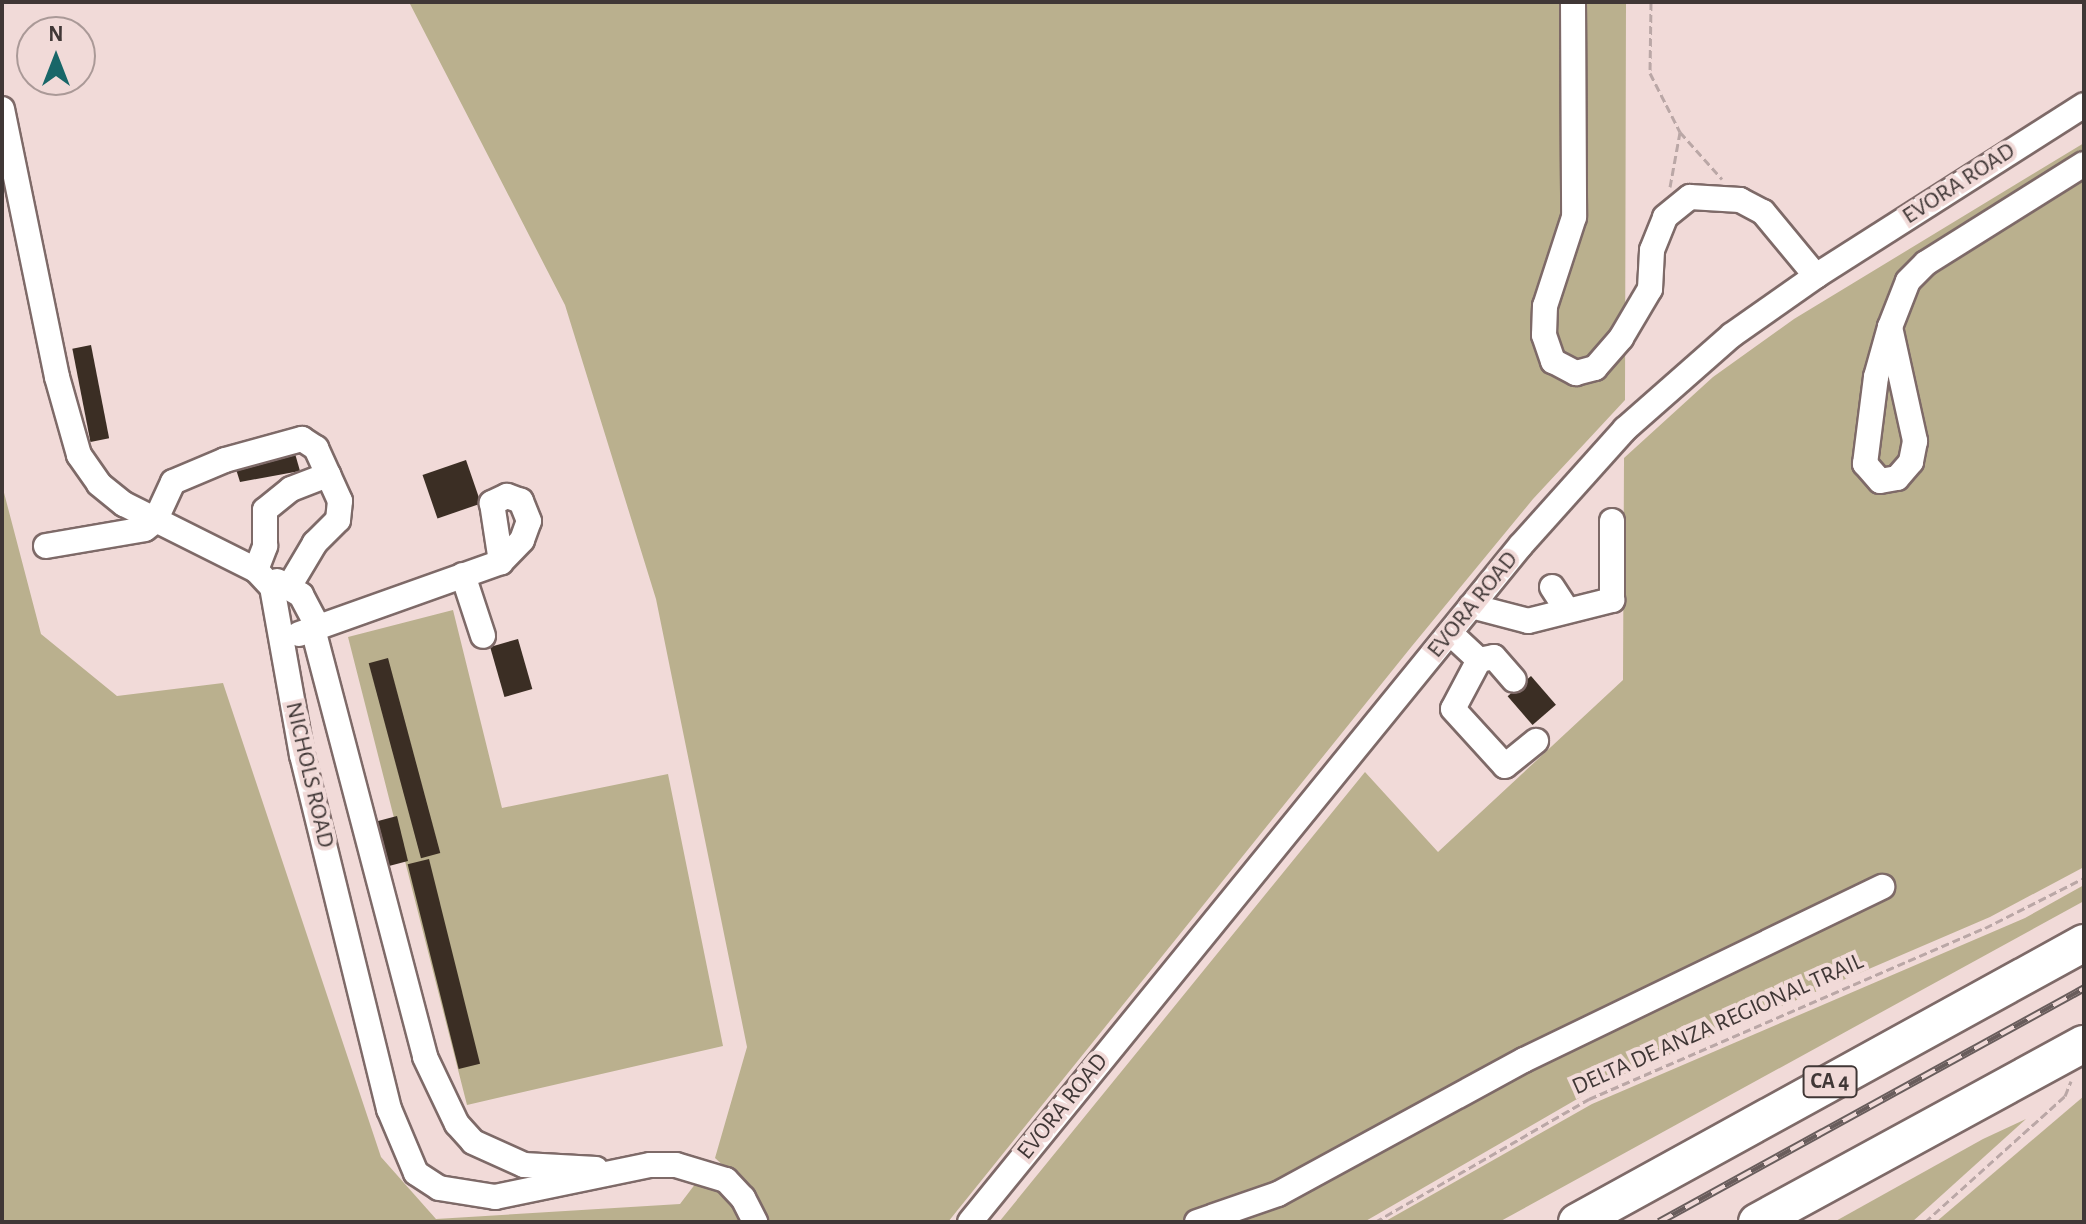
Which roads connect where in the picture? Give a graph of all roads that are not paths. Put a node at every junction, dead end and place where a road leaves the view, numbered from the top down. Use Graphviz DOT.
graph roads {
  1 [pos="1573,2"];
  2 [pos="2084,105"];
  3 [pos="2,109"];
  4 [pos="2084,164"];
  5 [pos="1816,276"];
  6 [pos="1890,327"];
  7 [pos="328,475"];
  8 [pos="155,521"];
  9 [pos="1612,521"];
  10 [pos="46,546"];
  11 [pos="501,562"];
  12 [pos="463,575"];
  13 [pos="271,578"];
  14 [pos="1552,587"];
  15 [pos="1471,606"];
  16 [pos="1567,610"];
  17 [pos="316,628"];
  18 [pos="1450,633"];
  19 [pos="483,636"];
  20 [pos="285,639"];
  21 [pos="1479,660"];
  22 [pos="1514,680"];
  23 [pos="1536,741"];
  24 [pos="1882,887"];
  25 [pos="2084,943"];
  26 [pos="2079,1059"];
  27 [pos="614,1173"];
  28 [pos="755,1222"];
  29 [pos="970,1222"];
  30 [pos="1197,1222"];
  31 [pos="1577,1222"];
  32 [pos="1757,1222"];
  1 -- 5 [label="street"];
  2 -- 5 [label="street, EVORA ROAD"];
  3 -- 8 [label="street"];
  4 -- 6 [label="street"];
  5 -- 15 [label="street, EVORA ROAD"];
  6 -- 6 [label="street"];
  7 -- 8 [label="street"];
  7 -- 13 [label="street"];
  7 -- 13 [label="street"];
  8 -- 10 [label="street"];
  8 -- 13 [label="street"];
  9 -- 16 [label="street"];
  11 -- 12 [label="street"];
  12 -- 17 [label="street"];
  12 -- 19 [label="street"];
  13 -- 17 [label="street"];
  13 -- 20 [label="street, NICHOLS ROAD"];
  14 -- 16 [label="street"];
  15 -- 16 [label="street"];
  15 -- 18 [label="street, EVORA ROAD"];
  17 -- 20 [label="street"];
  17 -- 27 [label="street"];
  18 -- 21 [label="street"];
  18 -- 29 [label="street, EVORA ROAD"];
  20 -- 27 [label="street, NICHOLS ROAD"];
  21 -- 22 [label="street"];
  21 -- 23 [label="street"];
  24 -- 30 [label="street"];
  25 -- 31 [label="highway, CA 4"];
  26 -- 32 [label="highway"];
  27 -- 28 [label="street, NICHOLS ROAD"];
}
